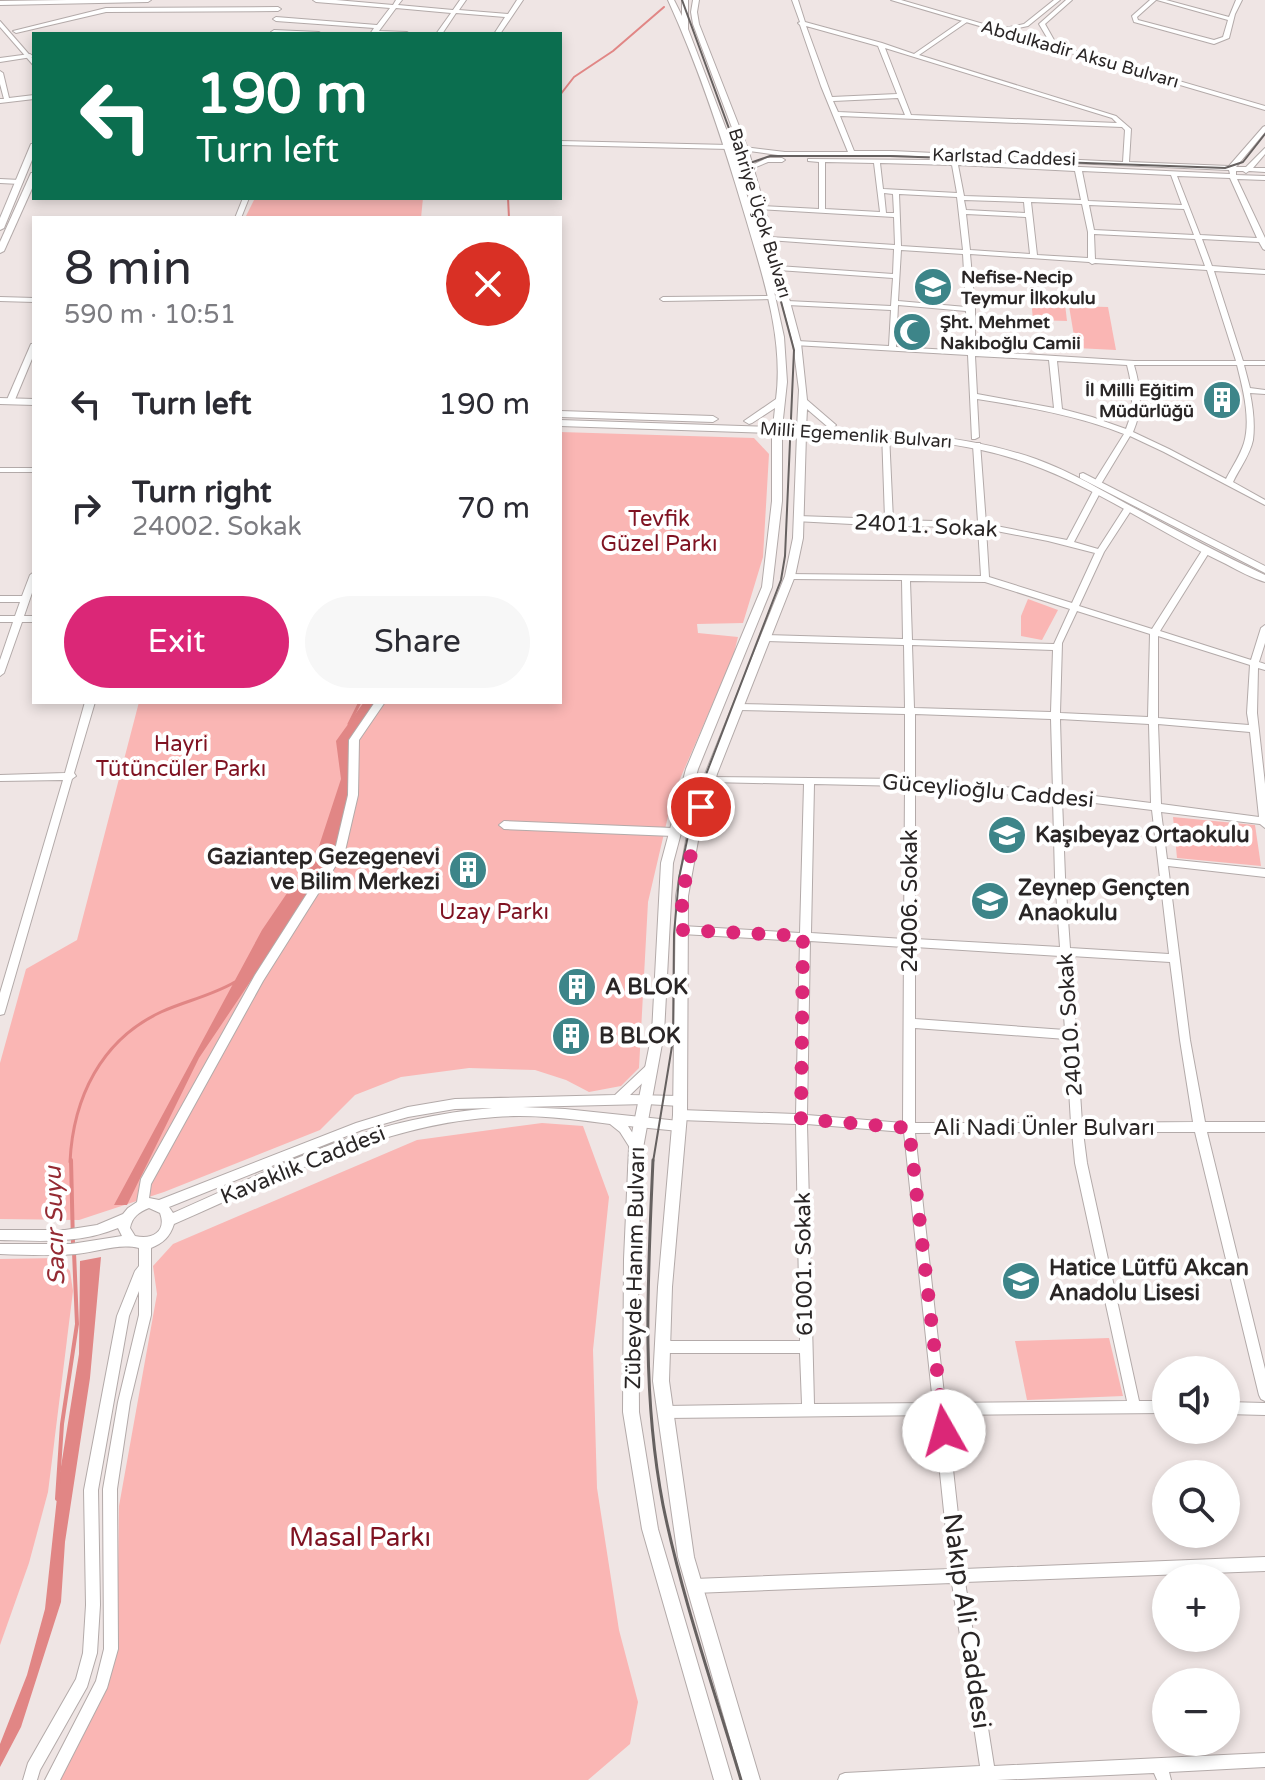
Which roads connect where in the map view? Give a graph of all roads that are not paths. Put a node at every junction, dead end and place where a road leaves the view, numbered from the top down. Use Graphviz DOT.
graph roads {
  1 [pos="96,0"];
  2 [pos="148,0"];
  3 [pos="278,0"];
  4 [pos="316,0"];
  5 [pos="399,0"];
  6 [pos="463,0"];
  7 [pos="520,0"];
  8 [pos="671,0"];
  9 [pos="685,0"];
  10 [pos="696,0"];
  11 [pos="795,0"];
  12 [pos="894,0"];
  13 [pos="915,0"];
  14 [pos="1057,0"];
  15 [pos="1069,0"];
  16 [pos="1153,0"];
  17 [pos="1160,0"];
  18 [pos="1239,0"];
  19 [pos="25,1"];
  20 [pos="75,1"];
  21 [pos="332,1"];
  22 [pos="0,3"];
  23 [pos="394,7"];
  24 [pos="278,9"];
  25 [pos="0,12"];
  26 [pos="454,12"];
  27 [pos="508,16"];
  28 [pos="276,19"];
  29 [pos="1034,19"];
  30 [pos="1231,19"];
  31 [pos="965,21"];
  32 [pos="1044,21"];
  33 [pos="0,23"];
  34 [pos="801,23"];
  35 [pos="352,24"];
  36 [pos="1008,28"];
  37 [pos="685,29"];
  38 [pos="16,31"];
  39 [pos="375,31"];
  40 [pos="274,32"];
  41 [pos="346,32"];
  42 [pos="440,32"];
  43 [pos="498,32"];
  44 [pos="1051,40"];
  45 [pos="880,44"];
  46 [pos="32,55"];
  47 [pos="32,55"];
  48 [pos="916,55"];
  49 [pos="32,56"];
  50 [pos="0,60"];
  51 [pos="0,73"];
  52 [pos="900,96"];
  53 [pos="32,97"];
  54 [pos="830,99"];
  55 [pos="1244,99"];
  56 [pos="1265,100"];
  57 [pos="4,101"];
  58 [pos="1265,108"];
  59 [pos="836,114"];
  60 [pos="908,115"];
  61 [pos="1265,117"];
  62 [pos="1124,125"];
  63 [pos="1265,128"];
  64 [pos="562,143"];
  65 [pos="729,147"];
  66 [pos="744,149"];
  67 [pos="1265,150"];
  68 [pos="32,151"];
  69 [pos="852,153"];
  70 [pos="822,160"];
  71 [pos="877,161"];
  72 [pos="1126,162"];
  73 [pos="955,163"];
  74 [pos="1232,167"];
  75 [pos="749,168"];
  76 [pos="1078,169"];
  77 [pos="1249,170"];
  78 [pos="1265,170"];
  79 [pos="1173,173"];
  80 [pos="1233,177"];
  81 [pos="1265,178"];
  82 [pos="32,179"];
  83 [pos="0,181"];
  84 [pos="20,182"];
  85 [pos="881,191"];
  86 [pos="896,192"];
  87 [pos="962,196"];
  88 [pos="1027,200"];
  89 [pos="1085,203"];
  90 [pos="1186,207"];
  91 [pos="761,208"];
  92 [pos="822,211"];
  93 [pos="964,212"];
  94 [pos="883,214"];
  95 [pos="896,215"];
  96 [pos="1029,215"];
  97 [pos="0,228"];
  98 [pos="1091,232"];
  99 [pos="1197,237"];
  100 [pos="770,239"];
  101 [pos="1263,240"];
  102 [pos="2,241"];
  103 [pos="898,245"];
  104 [pos="1265,248"];
  105 [pos="0,251"];
  106 [pos="966,251"];
  107 [pos="1034,257"];
  108 [pos="1092,262"];
  109 [pos="778,268"];
  110 [pos="1209,270"];
  111 [pos="1265,272"];
  112 [pos="896,276"];
  113 [pos="771,298"];
  114 [pos="0,299"];
  115 [pos="663,299"];
  116 [pos="32,300"];
  117 [pos="787,303"];
  118 [pos="895,306"];
  119 [pos="971,309"];
  120 [pos="797,343"];
  121 [pos="892,349"];
  122 [pos="32,350"];
  123 [pos="972,352"];
  124 [pos="1053,359"];
  125 [pos="1130,363"];
  126 [pos="1240,363"];
  127 [pos="1265,363"];
  128 [pos="1246,390"];
  129 [pos="1265,392"];
  130 [pos="973,396"];
  131 [pos="780,401"];
  132 [pos="803,401"];
  133 [pos="5,402"];
  134 [pos="32,402"];
  135 [pos="0,409"];
  136 [pos="32,409"];
  137 [pos="1058,411"];
  138 [pos="562,414"];
  139 [pos="562,423"];
  140 [pos="752,425"];
  141 [pos="802,428"];
  142 [pos="831,429"];
  143 [pos="778,431"];
  144 [pos="1127,433"];
  145 [pos="885,434"];
  146 [pos="976,441"];
  147 [pos="801,450"];
  148 [pos="0,470"];
  149 [pos="32,470"];
  150 [pos="1228,484"];
  151 [pos="1098,487"];
  152 [pos="1265,503"];
  153 [pos="1128,509"];
  154 [pos="798,519"];
  155 [pos="889,523"];
  156 [pos="980,525"];
  157 [pos="1069,544"];
  158 [pos="1206,551"];
  159 [pos="1100,552"];
  160 [pos="1265,570"];
  161 [pos="790,576"];
  162 [pos="906,579"];
  163 [pos="985,579"];
  164 [pos="1265,579"];
  165 [pos="32,581"];
  166 [pos="0,599"];
  167 [pos="26,599"];
  168 [pos="1075,608"];
  169 [pos="0,619"];
  170 [pos="19,619"];
  171 [pos="32,619"];
  172 [pos="1265,628"];
  173 [pos="1154,633"];
  174 [pos="766,638"];
  175 [pos="909,642"];
  176 [pos="1058,647"];
  177 [pos="1254,665"];
  178 [pos="1265,667"];
  179 [pos="0,673"];
  180 [pos="89,704"];
  181 [pos="379,704"];
  182 [pos="738,707"];
  183 [pos="910,712"];
  184 [pos="1055,715"];
  185 [pos="1153,721"];
  186 [pos="1254,729"];
  187 [pos="71,776"];
  188 [pos="0,778"];
  189 [pos="710,779"];
  190 [pos="809,781"];
  191 [pos="909,783"];
  192 [pos="1058,794"];
  193 [pos="1156,807"];
  194 [pos="1265,822"];
  195 [pos="504,825"];
  196 [pos="673,832"];
  197 [pos="1163,862"];
  198 [pos="1265,873"];
  199 [pos="682,930"];
  200 [pos="803,936"];
  201 [pos="911,942"];
  202 [pos="1066,950"];
  203 [pos="1175,958"];
  204 [pos="4,986"];
  205 [pos="0,1011"];
  206 [pos="909,1023"];
  207 [pos="1070,1035"];
  208 [pos="654,1066"];
  209 [pos="618,1099"];
  210 [pos="646,1099"];
  211 [pos="679,1114"];
  212 [pos="613,1118"];
  213 [pos="801,1119"];
  214 [pos="640,1122"];
  215 [pos="1077,1127"];
  216 [pos="1265,1127"];
  217 [pos="909,1128"];
  218 [pos="1200,1128"];
  219 [pos="636,1148"];
  220 [pos="143,1205"];
  221 [pos="160,1205"];
  222 [pos="126,1218"];
  223 [pos="170,1220"];
  224 [pos="0,1235"];
  225 [pos="131,1241"];
  226 [pos="145,1244"];
  227 [pos="0,1249"];
  228 [pos="143,1265"];
  229 [pos="663,1347"];
  230 [pos="806,1347"];
  231 [pos="1265,1395"];
  232 [pos="1134,1406"];
  233 [pos="941,1407"];
  234 [pos="1152,1407"];
  235 [pos="1240,1408"];
  236 [pos="1265,1409"];
  237 [pos="808,1410"];
  238 [pos="665,1412"];
  239 [pos="1265,1564"];
  240 [pos="958,1578"];
  241 [pos="694,1586"];
  242 [pos="1265,1760"];
  243 [pos="1162,1772"];
  244 [pos="989,1777"];
  245 [pos="30,1780"];
  246 [pos="52,1780"];
  247 [pos="723,1780"];
  248 [pos="751,1780"];
  249 [pos="845,1780"];
  1 -- 2 [label="street"];
  1 -- 20 [label="street"];
  3 -- 24 [label="street"];
  4 -- 21 [label="street"];
  5 -- 23 [label="street"];
  6 -- 26 [label="street"];
  7 -- 27 [label="street"];
  8 -- 37 [label="main road"];
  9 -- 37 [label="main road, Bahriye Üçok Bulvarı"];
  10 -- 66 [label="main road, Bahriye Üçok Bulvarı"];
  11 -- 34 [label="street"];
  12 -- 31 [label="main road, Abdulkadir Aksu Bulvarı"];
  13 -- 36 [label="main road, Abdulkadir Aksu Bulvarı"];
  14 -- 29 [label="street"];
  15 -- 32 [label="street"];
  16 -- 30 [label="street"];
  17 -- 30 [label="street"];
  18 -- 30 [label="street"];
  19 -- 20 [label="street"];
  19 -- 22 [label="street"];
  21 -- 23 [label="street"];
  23 -- 26 [label="street"];
  23 -- 39 [label="street"];
  24 -- 28 [label="street"];
  24 -- 38 [label="street"];
  25 -- 38 [label="main road"];
  26 -- 27 [label="street"];
  26 -- 42 [label="street"];
  27 -- 43 [label="street"];
  28 -- 35 [label="street"];
  28 -- 40 [label="street"];
  29 -- 32 [label="street"];
  29 -- 36 [label="street"];
  31 -- 48 [label="street"];
  31 -- 55 [label="main road, Abdulkadir Aksu Bulvarı"];
  32 -- 44 [label="street"];
  33 -- 47 [label="main road"];
  34 -- 45 [label="street"];
  34 -- 54 [label="street"];
  35 -- 39 [label="street"];
  35 -- 41 [label="street"];
  36 -- 44 [label="main road, Abdulkadir Aksu Bulvarı"];
  37 -- 65 [label="main road, Bahriye Üçok Bulvarı"];
  38 -- 46 [label="main road"];
  44 -- 55 [label="main road, Abdulkadir Aksu Bulvarı"];
  45 -- 48 [label="street"];
  45 -- 52 [label="street"];
  48 -- 62 [label="street"];
  49 -- 50 [label="street"];
  51 -- 57 [label="street"];
  52 -- 54 [label="street"];
  52 -- 60 [label="street"];
  53 -- 57 [label="street"];
  54 -- 59 [label="street"];
  55 -- 56 [label="main road"];
  55 -- 58 [label="main road, Abdulkadir Aksu Bulvarı"];
  55 -- 61 [label="main road"];
  59 -- 60 [label="street"];
  59 -- 69 [label="street"];
  60 -- 62 [label="street"];
  62 -- 72 [label="street"];
  63 -- 74 [label="street"];
  64 -- 65 [label="street"];
  65 -- 113 [label="main road, Bahriye Üçok Bulvarı"];
  66 -- 69 [label="street, Karlstad Caddesi"];
  66 -- 75 [label="main road, Bahriye Üçok Bulvarı"];
  67 -- 77 [label="street"];
  68 -- 84 [label="main road"];
  69 -- 72 [label="street, Karlstad Caddesi"];
  70 -- 71 [label="street, Karlstad Caddesi"];
  70 -- 75 [label="street, Karlstad Caddesi"];
  70 -- 92 [label="street"];
  71 -- 73 [label="street, Karlstad Caddesi"];
  71 -- 85 [label="street"];
  72 -- 74 [label="street, Karlstad Caddesi"];
  73 -- 76 [label="street, Karlstad Caddesi"];
  73 -- 87 [label="street"];
  74 -- 77 [label="street, Karlstad Caddesi"];
  74 -- 80 [label="street"];
  75 -- 91 [label="main road, Bahriye Üçok Bulvarı"];
  76 -- 79 [label="street, Karlstad Caddesi"];
  76 -- 89 [label="street"];
  77 -- 78 [label="street, Karlstad Caddesi"];
  77 -- 80 [label="street"];
  79 -- 80 [label="street, Karlstad Caddesi"];
  79 -- 90 [label="street"];
  80 -- 81 [label="street, Karlstad Caddesi"];
  80 -- 101 [label="street"];
  82 -- 102 [label="main road"];
  83 -- 84 [label="street"];
  84 -- 97 [label="main road"];
  85 -- 86 [label="street"];
  85 -- 94 [label="street"];
  86 -- 87 [label="street"];
  86 -- 95 [label="street"];
  87 -- 88 [label="street"];
  87 -- 93 [label="street"];
  88 -- 89 [label="street"];
  88 -- 96 [label="street"];
  89 -- 90 [label="street"];
  89 -- 98 [label="street"];
  90 -- 99 [label="street"];
  91 -- 92 [label="street"];
  91 -- 100 [label="main road, Bahriye Üçok Bulvarı"];
  92 -- 94 [label="street"];
  93 -- 96 [label="street"];
  93 -- 106 [label="street"];
  94 -- 95 [label="street"];
  95 -- 103 [label="street"];
  96 -- 107 [label="street"];
  98 -- 99 [label="street"];
  98 -- 108 [label="street"];
  99 -- 101 [label="street"];
  99 -- 110 [label="street"];
  100 -- 103 [label="street"];
  100 -- 109 [label="main road, Bahriye Üçok Bulvarı"];
  101 -- 104 [label="street"];
  102 -- 105 [label="main road"];
  103 -- 106 [label="street"];
  103 -- 112 [label="street"];
  106 -- 107 [label="street"];
  106 -- 119 [label="street"];
  107 -- 108 [label="street"];
  108 -- 110 [label="street"];
  109 -- 112 [label="street"];
  109 -- 117 [label="main road, Bahriye Üçok Bulvarı"];
  110 -- 111 [label="street"];
  110 -- 126 [label="street"];
  112 -- 118 [label="street"];
  113 -- 115 [label="street"];
  113 -- 131 [label="main road, Bahriye Üçok Bulvarı"];
  114 -- 116 [label="street"];
  117 -- 118 [label="street"];
  117 -- 120 [label="main road, Bahriye Üçok Bulvarı"];
  118 -- 119 [label="street"];
  118 -- 121 [label="street"];
  119 -- 123 [label="street"];
  120 -- 121 [label="street"];
  120 -- 132 [label="main road, Bahriye Üçok Bulvarı"];
  121 -- 123 [label="street"];
  122 -- 133 [label="street"];
  123 -- 124 [label="street"];
  123 -- 130 [label="street"];
  124 -- 125 [label="street"];
  124 -- 137 [label="street"];
  125 -- 126 [label="street"];
  125 -- 144 [label="street"];
  126 -- 127 [label="street"];
  126 -- 128 [label="street"];
  128 -- 129 [label="street"];
  128 -- 150 [label="street"];
  130 -- 137 [label="street"];
  130 -- 146 [label="street"];
  131 -- 140 [label="main road"];
  131 -- 143 [label="main road, Bahriye Üçok Bulvarı"];
  132 -- 141 [label="main road, Bahriye Üçok Bulvarı"];
  132 -- 142 [label="main road"];
  133 -- 134 [label="main road"];
  135 -- 136 [label="main road"];
  137 -- 144 [label="street"];
  138 -- 140 [label="main road, Milli Egemenlik Bulvarı"];
  139 -- 140 [label="main road, Milli Egemenlik Bulvarı"];
  140 -- 143 [label="main road, Milli Egemenlik Bulvarı"];
  141 -- 142 [label="main road, Milli Egemenlik Bulvarı"];
  141 -- 143 [label="main road, Milli Egemenlik Bulvarı"];
  141 -- 147 [label="main road, Zübeyde Hanım Bulvarı"];
  142 -- 145 [label="main road, Milli Egemenlik Bulvarı"];
  142 -- 146 [label="main road, Milli Egemenlik Bulvarı"];
  142 -- 147 [label="main road"];
  143 -- 196 [label="main road, Zübeyde Hanım Bulvarı"];
  144 -- 150 [label="street"];
  144 -- 151 [label="street"];
  145 -- 146 [label="main road, Milli Egemenlik Bulvarı"];
  145 -- 155 [label="street"];
  146 -- 151 [label="main road, Milli Egemenlik Bulvarı"];
  146 -- 156 [label="street"];
  147 -- 154 [label="main road, Zübeyde Hanım Bulvarı"];
  148 -- 149 [label="street"];
  150 -- 152 [label="street"];
  151 -- 153 [label="main road, Milli Egemenlik Bulvarı"];
  151 -- 157 [label="street"];
  151 -- 160 [label="main road, Milli Egemenlik Bulvarı"];
  153 -- 158 [label="main road, Milli Egemenlik Bulvarı"];
  153 -- 159 [label="street, 24010. Sokak"];
  154 -- 155 [label="street, 24011. Sokak"];
  154 -- 161 [label="main road, Zübeyde Hanım Bulvarı"];
  155 -- 156 [label="street, 24011. Sokak"];
  156 -- 157 [label="street, 24011. Sokak"];
  156 -- 163 [label="street"];
  157 -- 159 [label="street, 24011. Sokak"];
  158 -- 164 [label="main road, Milli Egemenlik Bulvarı"];
  158 -- 173 [label="street"];
  159 -- 168 [label="street, 24010. Sokak"];
  161 -- 162 [label="street"];
  161 -- 174 [label="main road, Zübeyde Hanım Bulvarı"];
  162 -- 163 [label="street"];
  162 -- 175 [label="street, 24006. Sokak"];
  163 -- 168 [label="street"];
  165 -- 167 [label="street"];
  166 -- 167 [label="street"];
  167 -- 170 [label="street"];
  168 -- 173 [label="street"];
  168 -- 176 [label="street, 24010. Sokak"];
  169 -- 170 [label="street"];
  170 -- 171 [label="street"];
  170 -- 179 [label="street"];
  172 -- 177 [label="street"];
  173 -- 177 [label="street"];
  173 -- 185 [label="street"];
  174 -- 175 [label="street"];
  174 -- 182 [label="main road, Zübeyde Hanım Bulvarı"];
  175 -- 176 [label="street"];
  175 -- 183 [label="street, 24006. Sokak"];
  176 -- 184 [label="street, 24010. Sokak"];
  177 -- 178 [label="street"];
  177 -- 186 [label="street"];
  180 -- 187 [label="street"];
  181 -- 220 [label="street"];
  182 -- 183 [label="street"];
  182 -- 189 [label="main road, Zübeyde Hanım Bulvarı"];
  183 -- 184 [label="street"];
  183 -- 191 [label="street, 24006. Sokak"];
  184 -- 185 [label="street"];
  184 -- 192 [label="street, 24010. Sokak"];
  185 -- 186 [label="street"];
  185 -- 193 [label="street"];
  186 -- 194 [label="street"];
  187 -- 188 [label="street"];
  187 -- 204 [label="street"];
  189 -- 190 [label="street, Güceylioğlu Caddesi"];
  189 -- 199 [label="main road, Zübeyde Hanım Bulvarı"];
  190 -- 191 [label="street, Güceylioğlu Caddesi"];
  190 -- 200 [label="street, 61001. Sokak"];
  191 -- 192 [label="street, Güceylioğlu Caddesi"];
  191 -- 201 [label="street, 24006. Sokak"];
  192 -- 193 [label="street, Güceylioğlu Caddesi"];
  192 -- 202 [label="street, 24010. Sokak"];
  193 -- 194 [label="street, Güceylioğlu Caddesi"];
  193 -- 197 [label="street"];
  195 -- 196 [label="street"];
  196 -- 208 [label="main road, Zübeyde Hanım Bulvarı"];
  197 -- 198 [label="street"];
  197 -- 203 [label="street"];
  199 -- 200 [label="street"];
  199 -- 211 [label="main road, Zübeyde Hanım Bulvarı"];
  200 -- 201 [label="street"];
  200 -- 213 [label="street, 61001. Sokak"];
  201 -- 202 [label="street"];
  201 -- 206 [label="street, 24006. Sokak"];
  202 -- 203 [label="street"];
  202 -- 207 [label="street, 24010. Sokak"];
  203 -- 218 [label="street"];
  204 -- 205 [label="street"];
  206 -- 207 [label="street"];
  206 -- 217 [label="street, 24006. Sokak"];
  207 -- 215 [label="street, 24010. Sokak"];
  208 -- 209 [label="street"];
  208 -- 210 [label="main road, Zübeyde Hanım Bulvarı"];
  209 -- 210 [label="street, Kavaklık Caddesi"];
  209 -- 221 [label="street, Kavaklık Caddesi"];
  210 -- 211 [label="street, Kavaklık Caddesi"];
  210 -- 214 [label="main road, Zübeyde Hanım Bulvarı"];
  211 -- 213 [label="street, Ali Nadi Ünler Bulvarı"];
  211 -- 214 [label="street, Kavaklık Caddesi"];
  211 -- 229 [label="main road, Zübeyde Hanım Bulvarı"];
  212 -- 214 [label="street, Kavaklık Caddesi"];
  212 -- 219 [label="street"];
  212 -- 223 [label="street, Kavaklık Caddesi"];
  213 -- 217 [label="street, Ali Nadi Ünler Bulvarı"];
  213 -- 230 [label="street, 61001. Sokak"];
  214 -- 219 [label="main road, Zübeyde Hanım Bulvarı"];
  215 -- 217 [label="street, Ali Nadi Ünler Bulvarı"];
  215 -- 218 [label="street, Ali Nadi Ünler Bulvarı"];
  215 -- 232 [label="street, 24010. Sokak"];
  216 -- 218 [label="street, Ali Nadi Ünler Bulvarı"];
  217 -- 233 [label="street, Nakıp Ali Caddesi"];
  218 -- 231 [label="street"];
  219 -- 247 [label="main road, Zübeyde Hanım Bulvarı"];
  220 -- 221 [label="street"];
  220 -- 222 [label="street"];
  221 -- 223 [label="street"];
  222 -- 224 [label="street"];
  222 -- 225 [label="street"];
  223 -- 226 [label="street"];
  225 -- 226 [label="street"];
  225 -- 227 [label="street"];
  226 -- 228 [label="street"];
  228 -- 245 [label="street"];
  228 -- 246 [label="street"];
  229 -- 230 [label="street"];
  229 -- 238 [label="main road, Zübeyde Hanım Bulvarı"];
  230 -- 237 [label="street, 61001. Sokak"];
  232 -- 233 [label="street"];
  232 -- 234 [label="street"];
  233 -- 237 [label="street"];
  233 -- 240 [label="street, Nakıp Ali Caddesi"];
  235 -- 236 [label="street"];
  237 -- 238 [label="street"];
  238 -- 241 [label="main road, Zübeyde Hanım Bulvarı"];
  239 -- 240 [label="street"];
  240 -- 241 [label="street"];
  240 -- 244 [label="street, Nakıp Ali Caddesi"];
  241 -- 248 [label="main road, Zübeyde Hanım Bulvarı"];
  242 -- 243 [label="street"];
  243 -- 244 [label="street"];
  244 -- 249 [label="street"];
}
